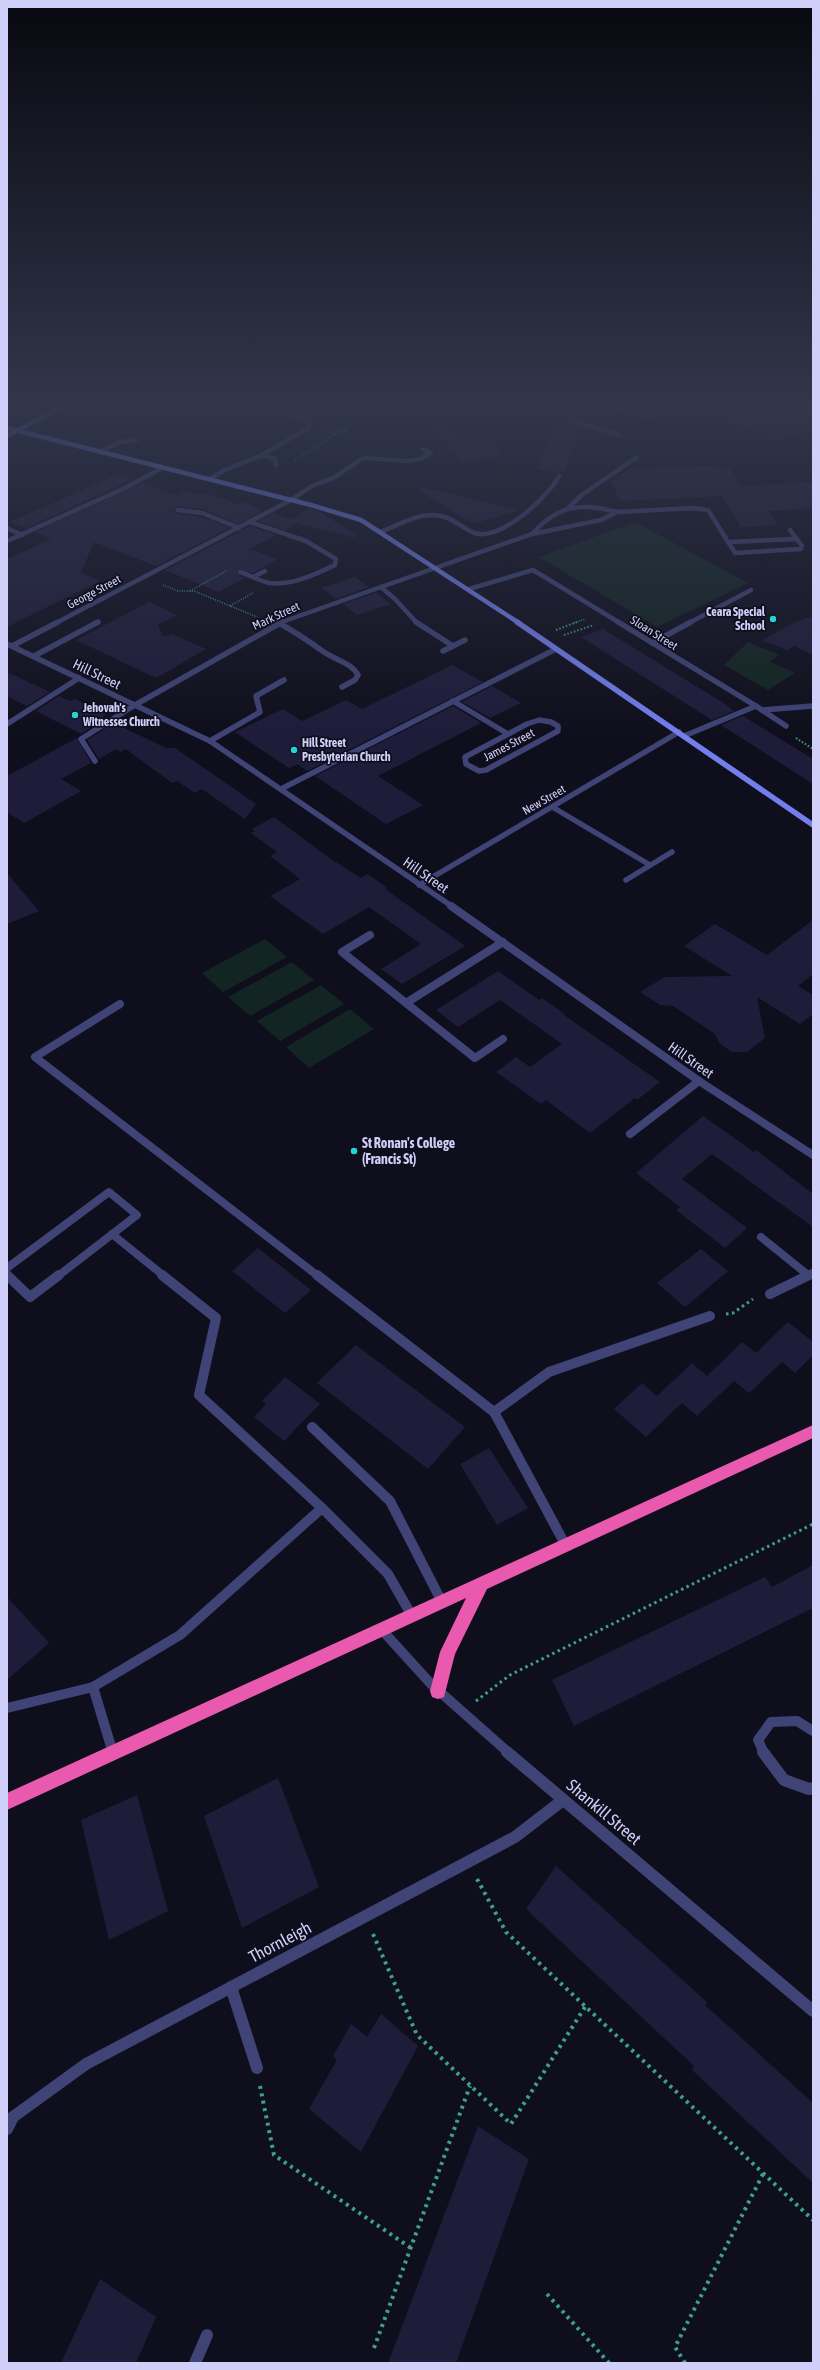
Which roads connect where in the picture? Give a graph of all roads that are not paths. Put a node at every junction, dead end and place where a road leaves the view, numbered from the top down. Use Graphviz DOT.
graph roads {
  1 [pos="69,514"];
  2 [pos="203,514"];
  3 [pos="266,514"];
  4 [pos="343,514"];
  5 [pos="520,514"];
  6 [pos="558,514"];
  7 [pos="614,514"];
  8 [pos="710,514"];
  9 [pos="250,522"];
  10 [pos="7,528"];
  11 [pos="239,528"];
  12 [pos="790,530"];
  13 [pos="380,532"];
  14 [pos="532,534"];
  15 [pos="22,535"];
  16 [pos="797,539"];
  17 [pos="7,541"];
  18 [pos="728,542"];
  19 [pos="436,568"];
  20 [pos="265,571"];
  21 [pos="240,572"];
  22 [pos="253,577"];
  23 [pos="381,587"];
  24 [pos="469,589"];
  25 [pos="751,590"];
  26 [pos="98,622"];
  27 [pos="279,623"];
  28 [pos="465,640"];
  29 [pos="652,643"];
  30 [pos="10,645"];
  31 [pos="453,646"];
  32 [pos="556,648"];
  33 [pos="443,651"];
  34 [pos="34,656"];
  35 [pos="79,678"];
  36 [pos="284,680"];
  37 [pos="342,687"];
  38 [pos="453,701"];
  39 [pos="135,705"];
  40 [pos="756,706"];
  41 [pos="813,706"];
  42 [pos="762,710"];
  43 [pos="7,724"];
  44 [pos="786,726"];
  45 [pos="508,734"];
  46 [pos="682,734"];
  47 [pos="210,741"];
  48 [pos="95,761"];
  49 [pos="281,789"];
  50 [pos="554,808"];
  51 [pos="813,825"];
  52 [pos="672,852"];
  53 [pos="650,865"];
  54 [pos="626,880"];
  55 [pos="419,885"];
  56 [pos="370,935"];
  57 [pos="503,942"];
  58 [pos="406,1003"];
  59 [pos="120,1004"];
  60 [pos="502,1039"];
  61 [pos="699,1081"];
  62 [pos="630,1134"];
  63 [pos="813,1155"];
  64 [pos="112,1234"];
  65 [pos="761,1237"];
  66 [pos="7,1268"];
  67 [pos="811,1274"];
  68 [pos="7,1275"];
  69 [pos="770,1294"];
  70 [pos="710,1316"];
  71 [pos="494,1412"];
  72 [pos="312,1427"];
  73 [pos="813,1431"];
  74 [pos="322,1508"];
  75 [pos="566,1546"];
  76 [pos="481,1584"];
  77 [pos="442,1602"];
  78 [pos="412,1616"];
  79 [pos="381,1629"];
  80 [pos="93,1687"];
  81 [pos="438,1691"];
  82 [pos="7,1708"];
  83 [pos="813,1731"];
  84 [pos="113,1754"];
  85 [pos="813,1788"];
  86 [pos="563,1800"];
  87 [pos="7,1802"];
  88 [pos="231,1987"];
  89 [pos="813,2011"];
  90 [pos="256,2068"];
  91 [pos="7,2129"];
  92 [pos="207,2335"];
  93 [pos="195,2363"];
  1 -- 15 [label="street"];
  2 -- 11 [label="street"];
  3 -- 9 [label="street, George Street"];
  4 -- 13 [label="street"];
  5 -- 13 [label="street"];
  6 -- 14 [label="street"];
  7 -- 14 [label="street"];
  8 -- 18 [label="street"];
  9 -- 11 [label="street, George Street"];
  9 -- 22 [label="street"];
  10 -- 15 [label="street"];
  11 -- 30 [label="street, George Street"];
  12 -- 16 [label="street"];
  13 -- 19 [label="street"];
  14 -- 19 [label="street, Mark Street"];
  15 -- 17 [label="street"];
  16 -- 18 [label="street"];
  16 -- 18 [label="street"];
  19 -- 23 [label="street, Mark Street"];
  19 -- 24 [label="street"];
  20 -- 22 [label="street"];
  21 -- 22 [label="street"];
  23 -- 27 [label="street, Mark Street"];
  23 -- 31 [label="street"];
  24 -- 29 [label="street, Sloan Street"];
  24 -- 32 [label="street"];
  25 -- 29 [label="street"];
  26 -- 34 [label="street"];
  27 -- 37 [label="street"];
  27 -- 39 [label="street, Mark Street"];
  28 -- 31 [label="street"];
  29 -- 40 [label="street, Sloan Street"];
  30 -- 34 [label="street, Hill Street"];
  31 -- 33 [label="street"];
  32 -- 38 [label="street"];
  32 -- 46 [label="street"];
  34 -- 35 [label="street, Hill Street"];
  35 -- 39 [label="street, Hill Street"];
  35 -- 43 [label="street"];
  36 -- 47 [label="street"];
  38 -- 45 [label="street, James Street"];
  38 -- 49 [label="street"];
  39 -- 47 [label="street, Hill Street"];
  39 -- 48 [label="street, Mark Street"];
  40 -- 42 [label="street, Sloan Street"];
  40 -- 46 [label="street"];
  41 -- 42 [label="street"];
  42 -- 44 [label="street, Sloan Street"];
  45 -- 45 [label="street, James Street"];
  46 -- 50 [label="street, New Street"];
  46 -- 51 [label="street"];
  47 -- 49 [label="street, Hill Street"];
  49 -- 55 [label="street, Hill Street"];
  50 -- 53 [label="street"];
  50 -- 55 [label="street, New Street"];
  52 -- 53 [label="street"];
  53 -- 54 [label="street"];
  55 -- 57 [label="street, Hill Street"];
  56 -- 58 [label="street"];
  57 -- 58 [label="street"];
  57 -- 61 [label="street, Hill Street"];
  58 -- 60 [label="street"];
  59 -- 71 [label="street"];
  61 -- 62 [label="street"];
  61 -- 63 [label="street, Hill Street"];
  64 -- 66 [label="street"];
  64 -- 68 [label="street"];
  64 -- 74 [label="street"];
  65 -- 67 [label="street"];
  67 -- 69 [label="street"];
  70 -- 71 [label="street"];
  71 -- 75 [label="street"];
  72 -- 77 [label="street"];
  73 -- 75 [label="highway"];
  74 -- 78 [label="street"];
  74 -- 80 [label="street"];
  75 -- 76 [label="highway"];
  76 -- 77 [label="highway"];
  76 -- 81 [label="highway"];
  77 -- 78 [label="highway"];
  78 -- 79 [label="highway"];
  79 -- 81 [label="street, Shankill Street"];
  79 -- 84 [label="highway"];
  80 -- 82 [label="street"];
  80 -- 84 [label="street"];
  81 -- 86 [label="street, Shankill Street"];
  83 -- 85 [label="street"];
  84 -- 87 [label="highway"];
  86 -- 88 [label="street, Thornleigh"];
  86 -- 89 [label="street, Shankill Street"];
  88 -- 90 [label="street"];
  88 -- 91 [label="street, Thornleigh"];
  92 -- 93 [label="street"];
}
